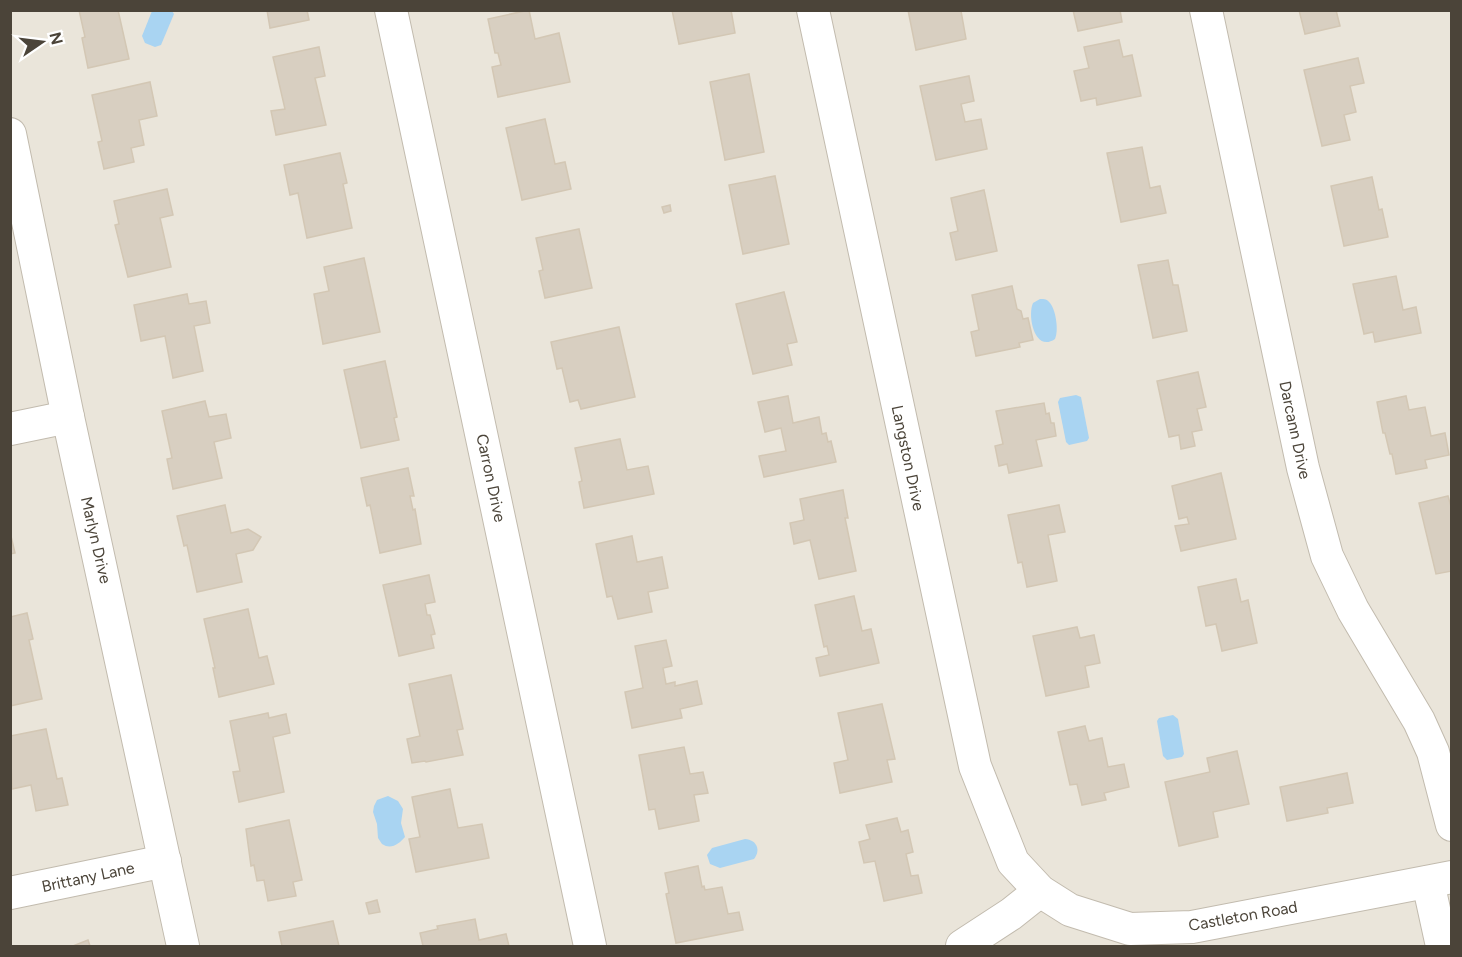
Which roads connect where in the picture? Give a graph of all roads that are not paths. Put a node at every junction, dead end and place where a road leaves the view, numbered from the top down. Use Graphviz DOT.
graph roads {
  1 [pos="391,10"];
  2 [pos="813,10"];
  3 [pos="1206,10"];
  4 [pos="10,134"];
  5 [pos="68,417"];
  6 [pos="10,429"];
  7 [pos="1452,825"];
  8 [pos="165,861"];
  9 [pos="1440,879"];
  10 [pos="1040,891"];
  11 [pos="10,892"];
  12 [pos="183,946"];
  13 [pos="590,946"];
  14 [pos="962,946"];
  15 [pos="1442,946"];
  1 -- 13 [label="street, Carron Drive"];
  2 -- 10 [label="street, Langston Drive"];
  3 -- 7 [label="street, Darcann Drive"];
  4 -- 5 [label="street, Marlyn Drive"];
  5 -- 6 [label="street"];
  5 -- 8 [label="street, Marlyn Drive"];
  8 -- 11 [label="street, Brittany Lane"];
  8 -- 12 [label="street, Marlyn Drive"];
  9 -- 10 [label="street, Castleton Road"];
  9 -- 15 [label="street"];
  10 -- 14 [label="street"];
}
